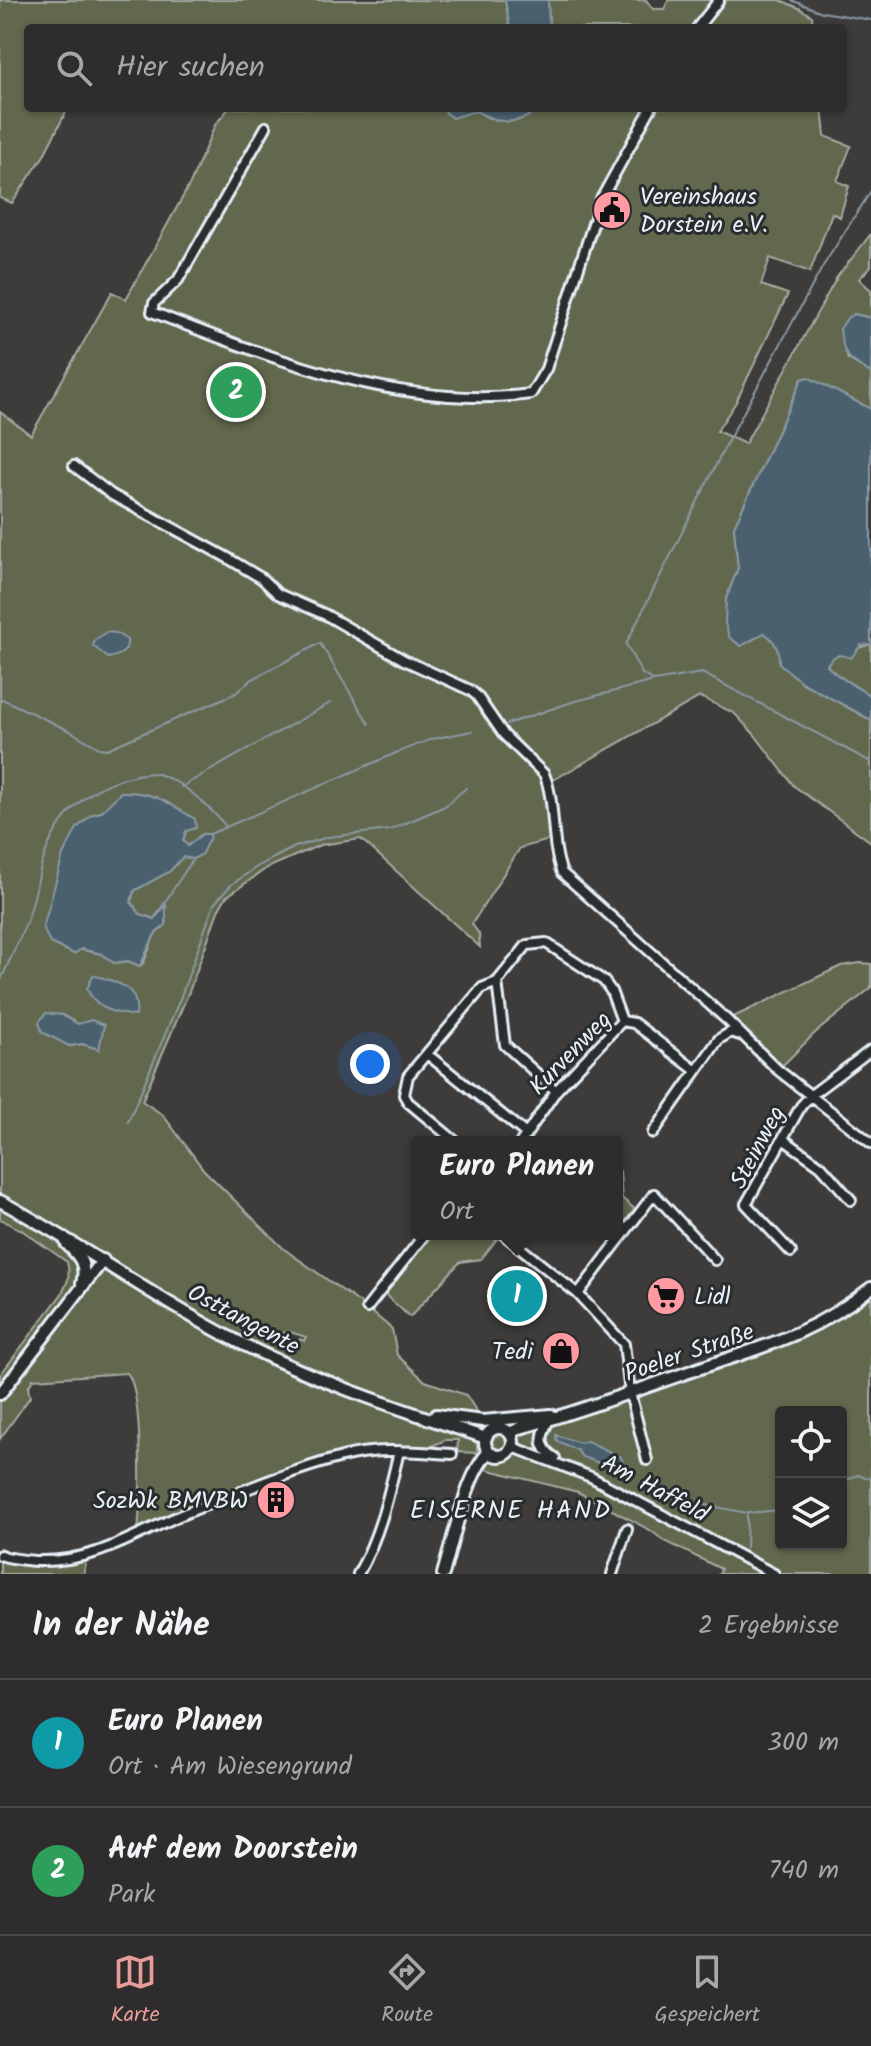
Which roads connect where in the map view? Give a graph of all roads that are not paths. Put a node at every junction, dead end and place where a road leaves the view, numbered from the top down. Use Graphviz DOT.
graph roads {
  1 [pos="719,0"];
  2 [pos="700,24"];
  3 [pos="649,112"];
  4 [pos="266,127"];
  5 [pos="74,466"];
  6 [pos="497,982"];
  7 [pos="622,1021"];
  8 [pos="741,1035"];
  9 [pos="871,1050"];
  10 [pos="427,1054"];
  11 [pos="695,1070"];
  12 [pos="556,1091"];
  13 [pos="811,1095"];
  14 [pos="653,1133"];
  15 [pos="448,1136"];
  16 [pos="521,1136"];
  17 [pos="524,1136"];
  18 [pos="783,1139"];
  19 [pos="871,1143"];
  20 [pos="851,1200"];
  21 [pos="0,1201"];
  22 [pos="58,1233"];
  23 [pos="623,1235"];
  24 [pos="420,1240"];
  25 [pos="510,1240"];
  26 [pos="619,1240"];
  27 [pos="791,1252"];
  28 [pos="103,1260"];
  29 [pos="715,1260"];
  30 [pos="871,1288"];
  31 [pos="81,1289"];
  32 [pos="578,1294"];
  33 [pos="367,1308"];
  34 [pos="630,1393"];
  35 [pos="0,1394"];
  36 [pos="393,1406"];
  37 [pos="565,1413"];
  38 [pos="549,1420"];
  39 [pos="510,1433"];
  40 [pos="486,1438"];
  41 [pos="513,1447"];
  42 [pos="399,1451"];
  43 [pos="489,1452"];
  44 [pos="452,1454"];
  45 [pos="647,1460"];
  46 [pos="566,1465"];
  47 [pos="627,1529"];
  48 [pos="0,1555"];
  49 [pos="358,1574"];
  50 [pos="443,1574"];
  51 [pos="612,1574"];
  52 [pos="774,1574"];
  1 -- 2 [label="street"];
  3 -- 4 [label="street"];
  5 -- 8 [label="street"];
  6 -- 7 [label="street"];
  6 -- 10 [label="street"];
  6 -- 12 [label="street"];
  7 -- 11 [label="street, Kurvenweg"];
  7 -- 12 [label="street, Kurvenweg"];
  8 -- 11 [label="street"];
  8 -- 13 [label="street"];
  9 -- 13 [label="street, Steinweg"];
  10 -- 15 [label="street"];
  10 -- 16 [label="street"];
  11 -- 14 [label="street"];
  12 -- 17 [label="street, Kurvenweg"];
  13 -- 18 [label="street, Steinweg"];
  13 -- 19 [label="street"];
  18 -- 20 [label="street"];
  18 -- 27 [label="street, Steinweg"];
  21 -- 22 [label="main road, Osttangente"];
  22 -- 28 [label="main road, Osttangente"];
  22 -- 31 [label="main road"];
  23 -- 29 [label="street"];
  24 -- 33 [label="street"];
  25 -- 32 [label="street"];
  26 -- 32 [label="street"];
  28 -- 31 [label="main road"];
  28 -- 36 [label="main road, Osttangente"];
  30 -- 34 [label="main road, Poeler Straße"];
  31 -- 35 [label="main road"];
  32 -- 34 [label="street"];
  34 -- 37 [label="main road, Poeler Straße"];
  34 -- 45 [label="street"];
  36 -- 37 [label="main road"];
  36 -- 40 [label="main road, Osttangente"];
  37 -- 38 [label="main road, Poeler Straße"];
  38 -- 39 [label="main road, Poeler Straße"];
  38 -- 46 [label="street"];
  39 -- 40 [label="main road"];
  39 -- 41 [label="main road"];
  40 -- 43 [label="main road"];
  41 -- 43 [label="main road"];
  41 -- 46 [label="street, Am Haffeld"];
  42 -- 44 [label="street"];
  42 -- 48 [label="street"];
  42 -- 49 [label="street"];
  43 -- 50 [label="main road"];
  46 -- 52 [label="street, Am Haffeld"];
  47 -- 51 [label="street"];
}
